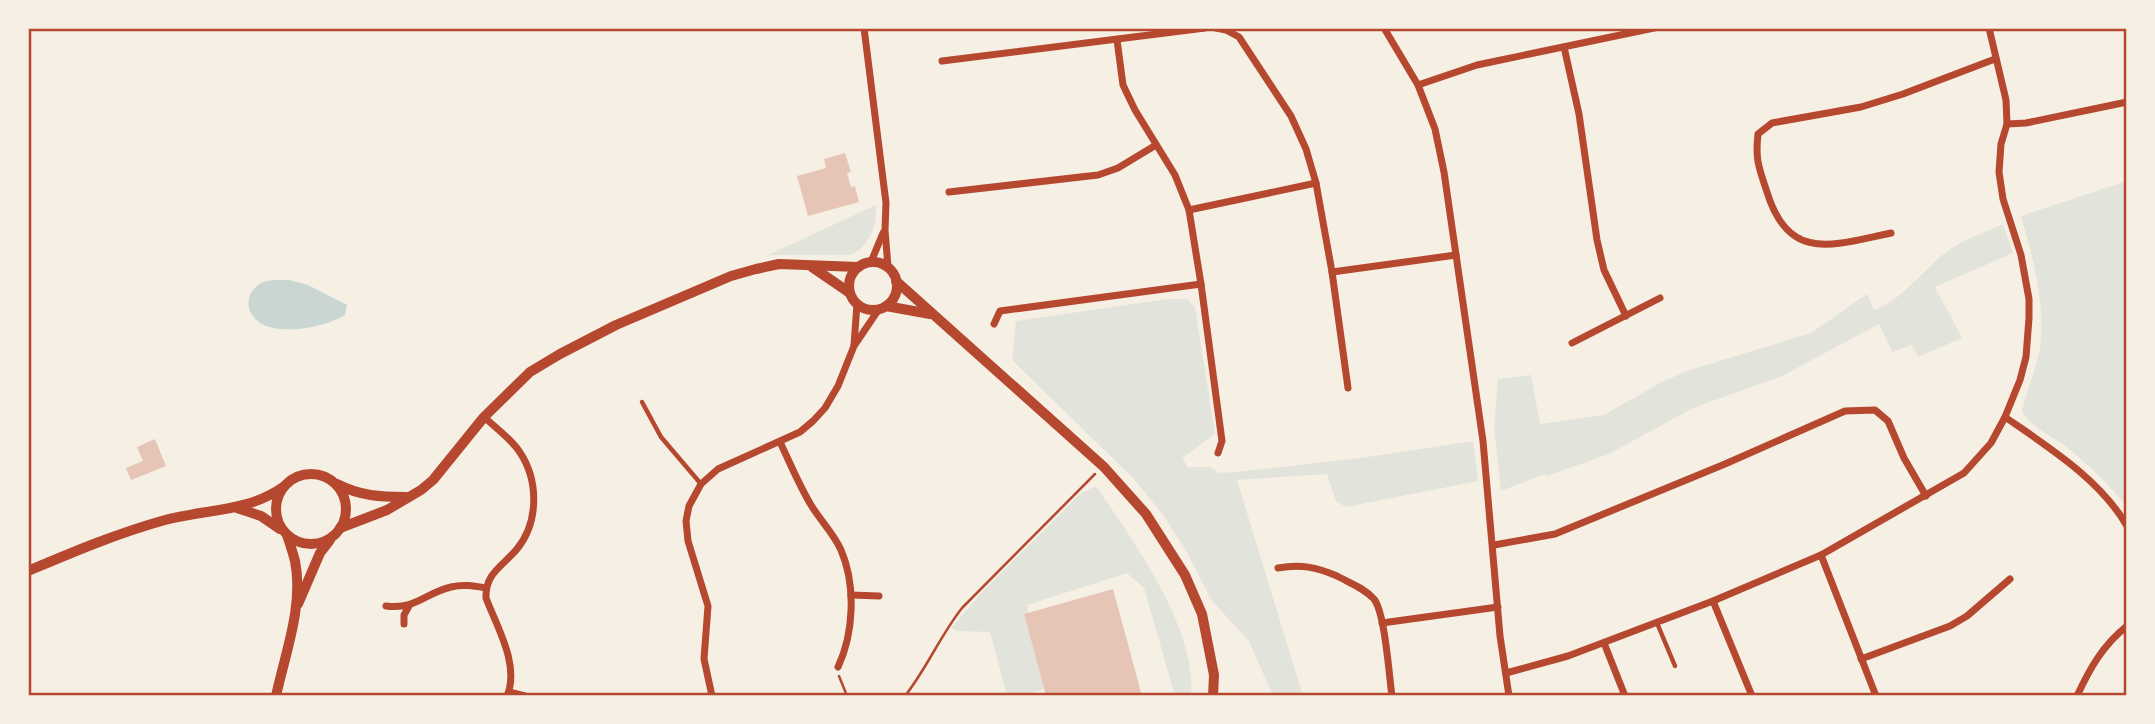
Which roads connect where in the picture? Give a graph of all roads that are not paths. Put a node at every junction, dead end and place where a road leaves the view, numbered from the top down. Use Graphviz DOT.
graph roads {
  1 [pos="864,28"];
  2 [pos="1205,28"];
  3 [pos="1216,28"];
  4 [pos="1384,28"];
  5 [pos="1654,28"];
  6 [pos="1989,28"];
  7 [pos="1164,31"];
  8 [pos="1117,40"];
  9 [pos="1564,47"];
  10 [pos="1995,59"];
  11 [pos="942,61"];
  12 [pos="1418,85"];
  13 [pos="2127,102"];
  14 [pos="2007,124"];
  15 [pos="1156,145"];
  16 [pos="1316,183"];
  17 [pos="949,192"];
  18 [pos="1189,210"];
  19 [pos="885,230"];
  20 [pos="1891,233"];
  21 [pos="1456,255"];
  22 [pos="871,262"];
  23 [pos="812,267"];
  24 [pos="858,267"];
  25 [pos="888,267"];
  26 [pos="1332,272"];
  27 [pos="896,281"];
  28 [pos="1201,284"];
  29 [pos="850,293"];
  30 [pos="1660,298"];
  31 [pos="856,304"];
  32 [pos="883,307"];
  33 [pos="933,315"];
  34 [pos="1626,316"];
  35 [pos="994,324"];
  36 [pos="1572,343"];
  37 [pos="854,346"];
  38 [pos="1348,388"];
  39 [pos="642,402"];
  40 [pos="484,417"];
  41 [pos="2005,418"];
  42 [pos="780,442"];
  43 [pos="1218,453"];
  44 [pos="333,482"];
  45 [pos="701,484"];
  46 [pos="283,487"];
  47 [pos="1926,495"];
  48 [pos="409,497"];
  49 [pos="237,508"];
  50 [pos="2127,526"];
  51 [pos="337,532"];
  52 [pos="285,533"];
  53 [pos="1494,545"];
  54 [pos="1821,555"];
  55 [pos="1278,568"];
  56 [pos="28,571"];
  57 [pos="2010,579"];
  58 [pos="486,588"];
  59 [pos="851,596"];
  60 [pos="879,596"];
  61 [pos="1713,601"];
  62 [pos="386,606"];
  63 [pos="409,606"];
  64 [pos="1498,607"];
  65 [pos="294,613"];
  66 [pos="1657,622"];
  67 [pos="1382,623"];
  68 [pos="404,624"];
  69 [pos="2127,626"];
  70 [pos="1604,643"];
  71 [pos="1861,659"];
  72 [pos="1675,666"];
  73 [pos="838,667"];
  74 [pos="1506,674"];
  75 [pos="508,694"];
  76 [pos="276,696"];
  77 [pos="525,696"];
  78 [pos="712,696"];
  79 [pos="1213,696"];
  80 [pos="1392,696"];
  81 [pos="1510,696"];
  82 [pos="1625,696"];
  83 [pos="1752,696"];
  84 [pos="1876,696"];
  85 [pos="2077,696"];
  1 -- 19 [label="street"];
  2 -- 7 [label="street"];
  3 -- 16 [label="street"];
  4 -- 12 [label="street"];
  5 -- 9 [label="street"];
  6 -- 10 [label="street"];
  7 -- 8 [label="street"];
  8 -- 11 [label="street"];
  8 -- 15 [label="street"];
  9 -- 12 [label="street"];
  9 -- 34 [label="street"];
  10 -- 14 [label="street"];
  10 -- 20 [label="street"];
  12 -- 21 [label="street"];
  13 -- 14 [label="street"];
  14 -- 41 [label="street"];
  15 -- 17 [label="street"];
  15 -- 18 [label="street"];
  16 -- 18 [label="street"];
  16 -- 26 [label="street"];
  18 -- 28 [label="street"];
  19 -- 22 [label="street"];
  19 -- 25 [label="street"];
  21 -- 26 [label="street"];
  21 -- 53 [label="street"];
  22 -- 24 [label="street"];
  22 -- 25 [label="street"];
  23 -- 24 [label="street"];
  23 -- 29 [label="street"];
  23 -- 40 [label="street"];
  24 -- 29 [label="street"];
  25 -- 27 [label="street"];
  26 -- 38 [label="street"];
  27 -- 32 [label="street"];
  27 -- 33 [label="street"];
  28 -- 35 [label="street"];
  28 -- 43 [label="street"];
  29 -- 31 [label="street"];
  30 -- 34 [label="street"];
  31 -- 32 [label="street"];
  31 -- 37 [label="street"];
  32 -- 33 [label="street"];
  32 -- 37 [label="street"];
  33 -- 79 [label="street"];
  34 -- 36 [label="street"];
  37 -- 42 [label="street"];
  39 -- 45 [label="lane"];
  40 -- 48 [label="street"];
  40 -- 58 [label="street"];
  41 -- 47 [label="street"];
  41 -- 50 [label="street"];
  42 -- 45 [label="street"];
  42 -- 59 [label="street"];
  44 -- 46 [label="street"];
  44 -- 48 [label="street"];
  44 -- 51 [label="street"];
  45 -- 78 [label="street"];
  46 -- 49 [label="street"];
  46 -- 52 [label="street"];
  47 -- 53 [label="street"];
  47 -- 54 [label="street"];
  48 -- 51 [label="street"];
  49 -- 52 [label="street"];
  49 -- 56 [label="street"];
  51 -- 52 [label="street"];
  51 -- 65 [label="street"];
  52 -- 65 [label="street"];
  53 -- 64 [label="street"];
  54 -- 61 [label="street"];
  54 -- 71 [label="street"];
  55 -- 67 [label="street"];
  57 -- 71 [label="street"];
  58 -- 63 [label="street"];
  58 -- 75 [label="street"];
  59 -- 60 [label="street"];
  59 -- 73 [label="street"];
  61 -- 66 [label="street"];
  61 -- 83 [label="street"];
  62 -- 63 [label="street"];
  63 -- 68 [label="street"];
  64 -- 67 [label="street"];
  64 -- 74 [label="street"];
  65 -- 76 [label="street"];
  66 -- 70 [label="street"];
  66 -- 72 [label="lane"];
  67 -- 80 [label="street"];
  69 -- 85 [label="street"];
  70 -- 74 [label="street"];
  70 -- 82 [label="street"];
  71 -- 84 [label="street"];
  74 -- 81 [label="street"];
  75 -- 77 [label="street"];
}
